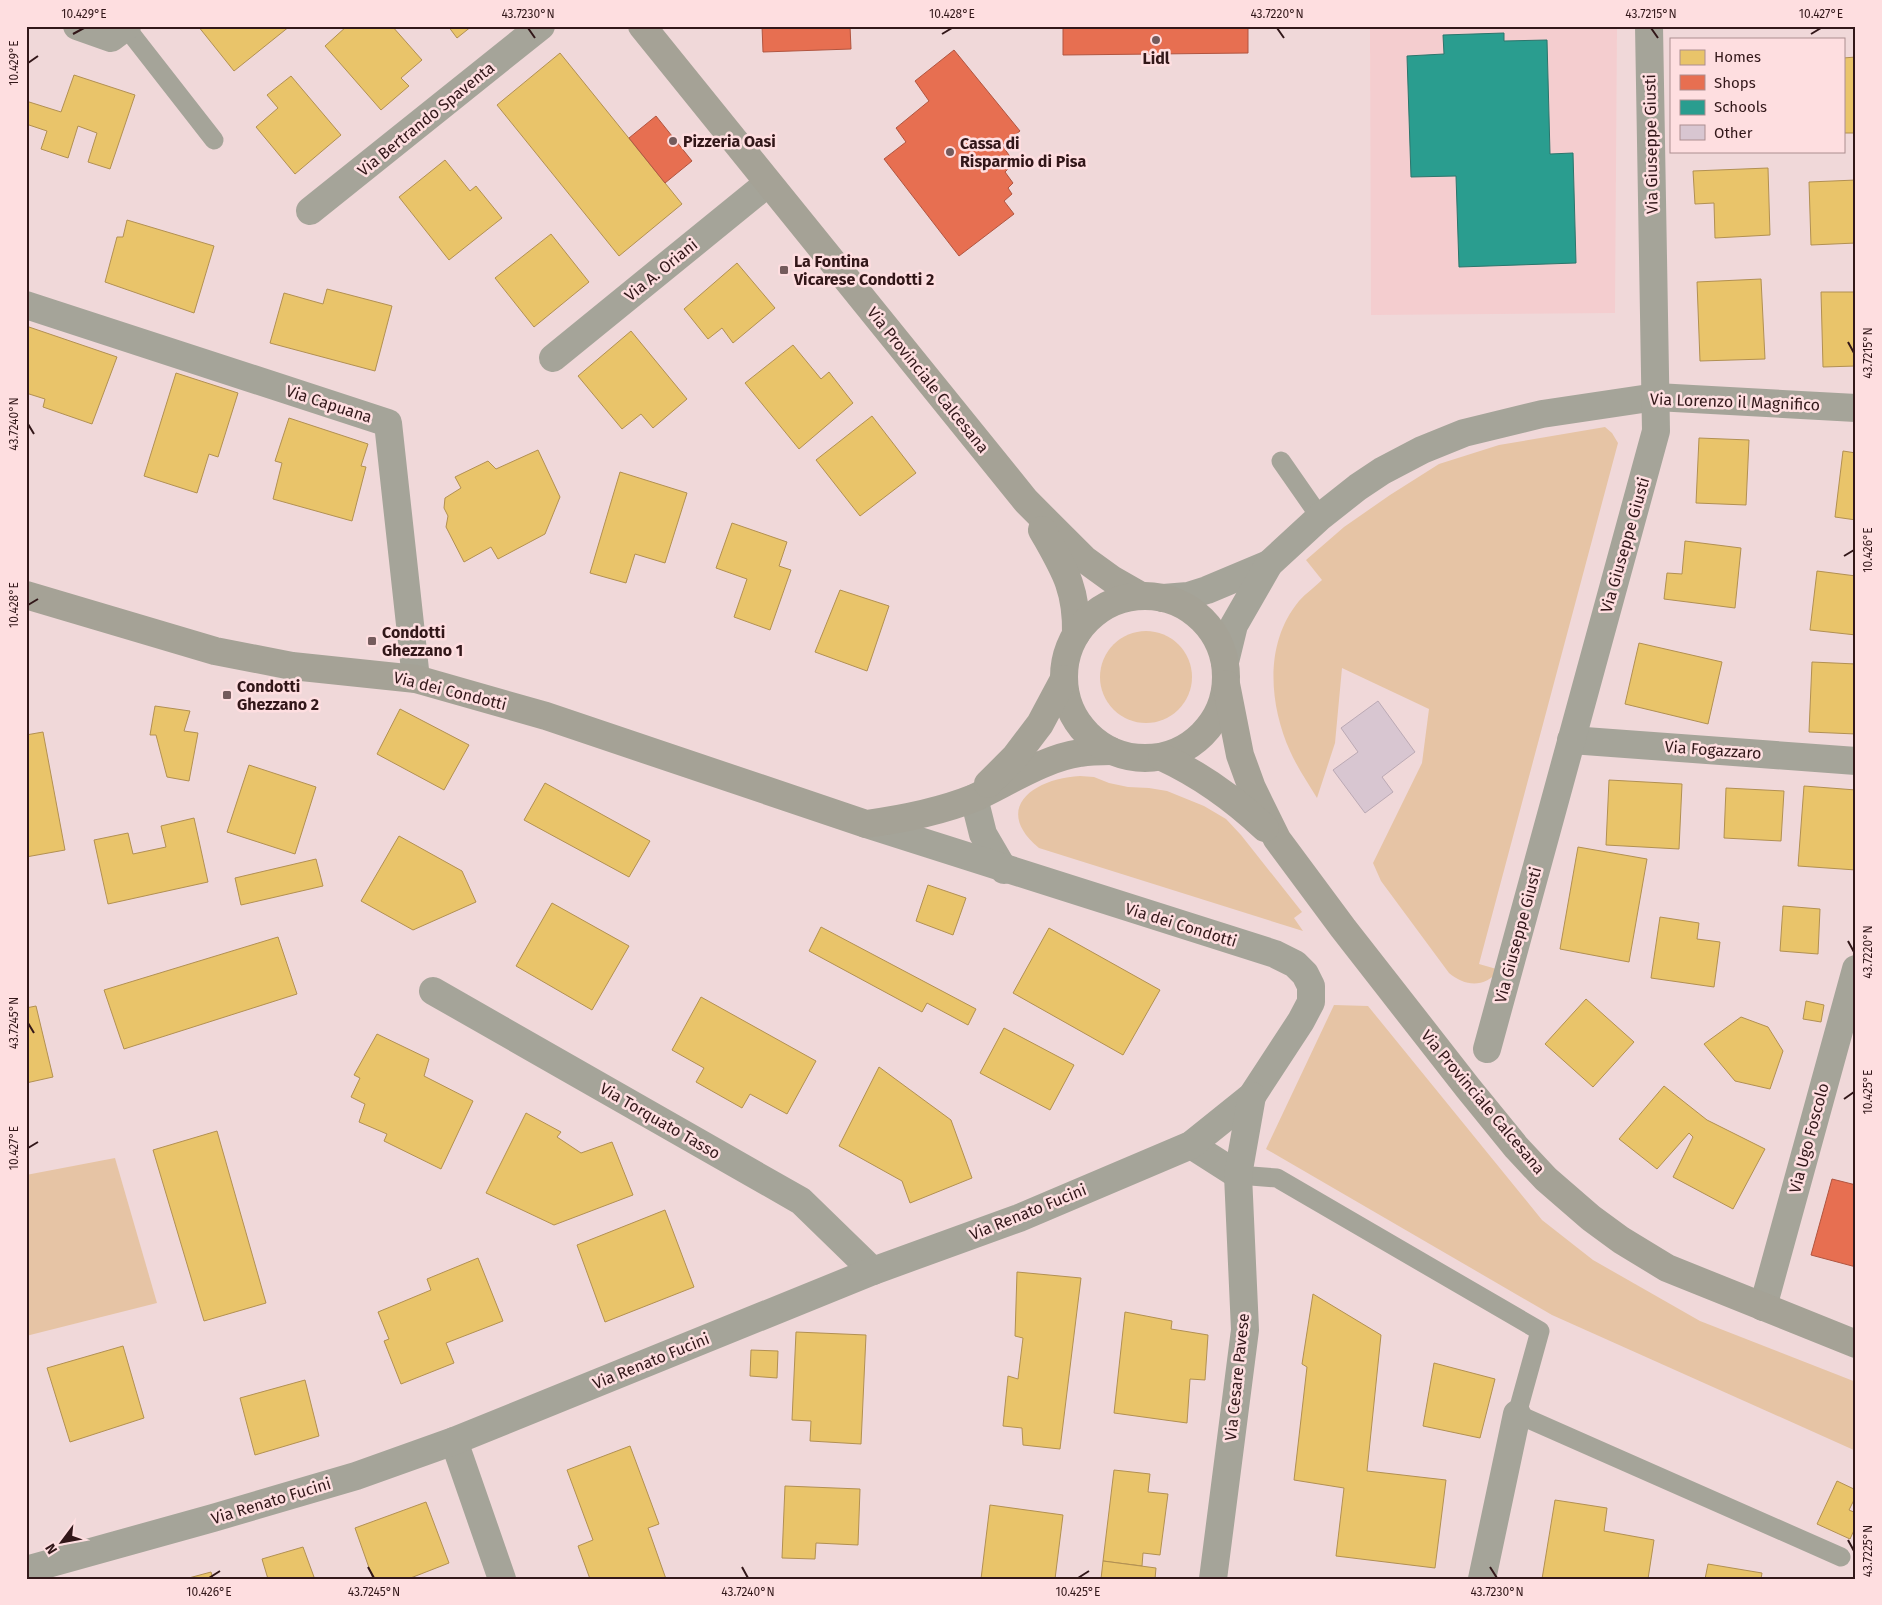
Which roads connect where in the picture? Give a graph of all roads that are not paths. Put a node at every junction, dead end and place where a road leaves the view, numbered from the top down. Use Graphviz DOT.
graph roads {
  1 [pos="77,26"];
  2 [pos="541,26"];
  3 [pos="642,26"];
  4 [pos="1649,26"];
  5 [pos="126,27"];
  6 [pos="214,140"];
  7 [pos="768,183"];
  8 [pos="310,211"];
  9 [pos="26,305"];
  10 [pos="553,358"];
  11 [pos="1656,397"];
  12 [pos="1856,408"];
  13 [pos="1281,460"];
  14 [pos="1026,501"];
  15 [pos="1320,517"];
  16 [pos="1269,564"];
  17 [pos="26,595"];
  18 [pos="1152,597"];
  19 [pos="1076,634"];
  20 [pos="1226,673"];
  21 [pos="416,679"];
  22 [pos="1064,679"];
  23 [pos="1571,740"];
  24 [pos="1110,751"];
  25 [pos="1162,757"];
  26 [pos="1856,761"];
  27 [pos="974,798"];
  28 [pos="866,824"];
  29 [pos="1277,839"];
  30 [pos="1004,870"];
  31 [pos="1856,969"];
  32 [pos="433,991"];
  33 [pos="1486,1049"];
  34 [pos="1252,1096"];
  35 [pos="1191,1145"];
  36 [pos="1238,1175"];
  37 [pos="873,1271"];
  38 [pos="1763,1307"];
  39 [pos="1856,1344"];
  40 [pos="1517,1414"];
  41 [pos="454,1441"];
  42 [pos="1841,1558"];
  43 [pos="27,1567"];
  44 [pos="502,1579"];
  45 [pos="1213,1579"];
  46 [pos="1482,1579"];
  1 -- 5 [label="street"];
  2 -- 8 [label="street, Via Bertrando Spaventa"];
  3 -- 7 [label="main road, Via Provinciale Calcesana"];
  4 -- 11 [label="street, Via Giuseppe Giusti"];
  5 -- 6 [label="lane"];
  7 -- 10 [label="street, Via A. Oriani"];
  7 -- 14 [label="main road, Via Provinciale Calcesana"];
  9 -- 21 [label="street, Via Capuana"];
  11 -- 12 [label="street, Via Lorenzo il Magnifico"];
  11 -- 15 [label="street, Via Lorenzo il Magnifico"];
  11 -- 23 [label="street, Via Giuseppe Giusti"];
  13 -- 15 [label="lane"];
  14 -- 18 [label="main road, Via Provinciale Calcesana"];
  14 -- 19 [label="main road, Via Provinciale Calcesana"];
  15 -- 16 [label="street, Via Lorenzo il Magnifico"];
  16 -- 18 [label="street, Via Lorenzo il Magnifico"];
  16 -- 20 [label="street, Via Lorenzo il Magnifico"];
  17 -- 21 [label="main road, Via dei Condotti"];
  18 -- 19 [label="main road"];
  18 -- 20 [label="main road"];
  19 -- 22 [label="main road"];
  20 -- 25 [label="main road"];
  20 -- 29 [label="main road, Via Provinciale Calcesana"];
  21 -- 28 [label="main road, Via dei Condotti"];
  22 -- 24 [label="main road"];
  22 -- 27 [label="main road, Via dei Condotti"];
  23 -- 26 [label="street, Via Fogazzaro"];
  23 -- 33 [label="street, Via Giuseppe Giusti"];
  24 -- 25 [label="main road"];
  24 -- 27 [label="main road, Via dei Condotti"];
  25 -- 29 [label="main road, Via Provinciale Calcesana"];
  27 -- 28 [label="main road, Via dei Condotti"];
  27 -- 30 [label="street"];
  28 -- 30 [label="street, Via dei Condotti"];
  29 -- 38 [label="main road, Via Provinciale Calcesana"];
  30 -- 34 [label="street, Via dei Condotti"];
  31 -- 38 [label="street, Via Ugo Foscolo"];
  32 -- 37 [label="street, Via Torquato Tasso"];
  34 -- 35 [label="street, Via Renato Fucini"];
  34 -- 36 [label="street, Via Cesare Pavese"];
  35 -- 36 [label="street"];
  35 -- 37 [label="street, Via Renato Fucini"];
  36 -- 40 [label="lane"];
  36 -- 45 [label="street, Via Cesare Pavese"];
  37 -- 41 [label="street, Via Renato Fucini"];
  38 -- 39 [label="main road, Via Provinciale Calcesana"];
  40 -- 42 [label="lane"];
  40 -- 46 [label="street"];
  41 -- 43 [label="street, Via Renato Fucini"];
  41 -- 44 [label="street"];
}
